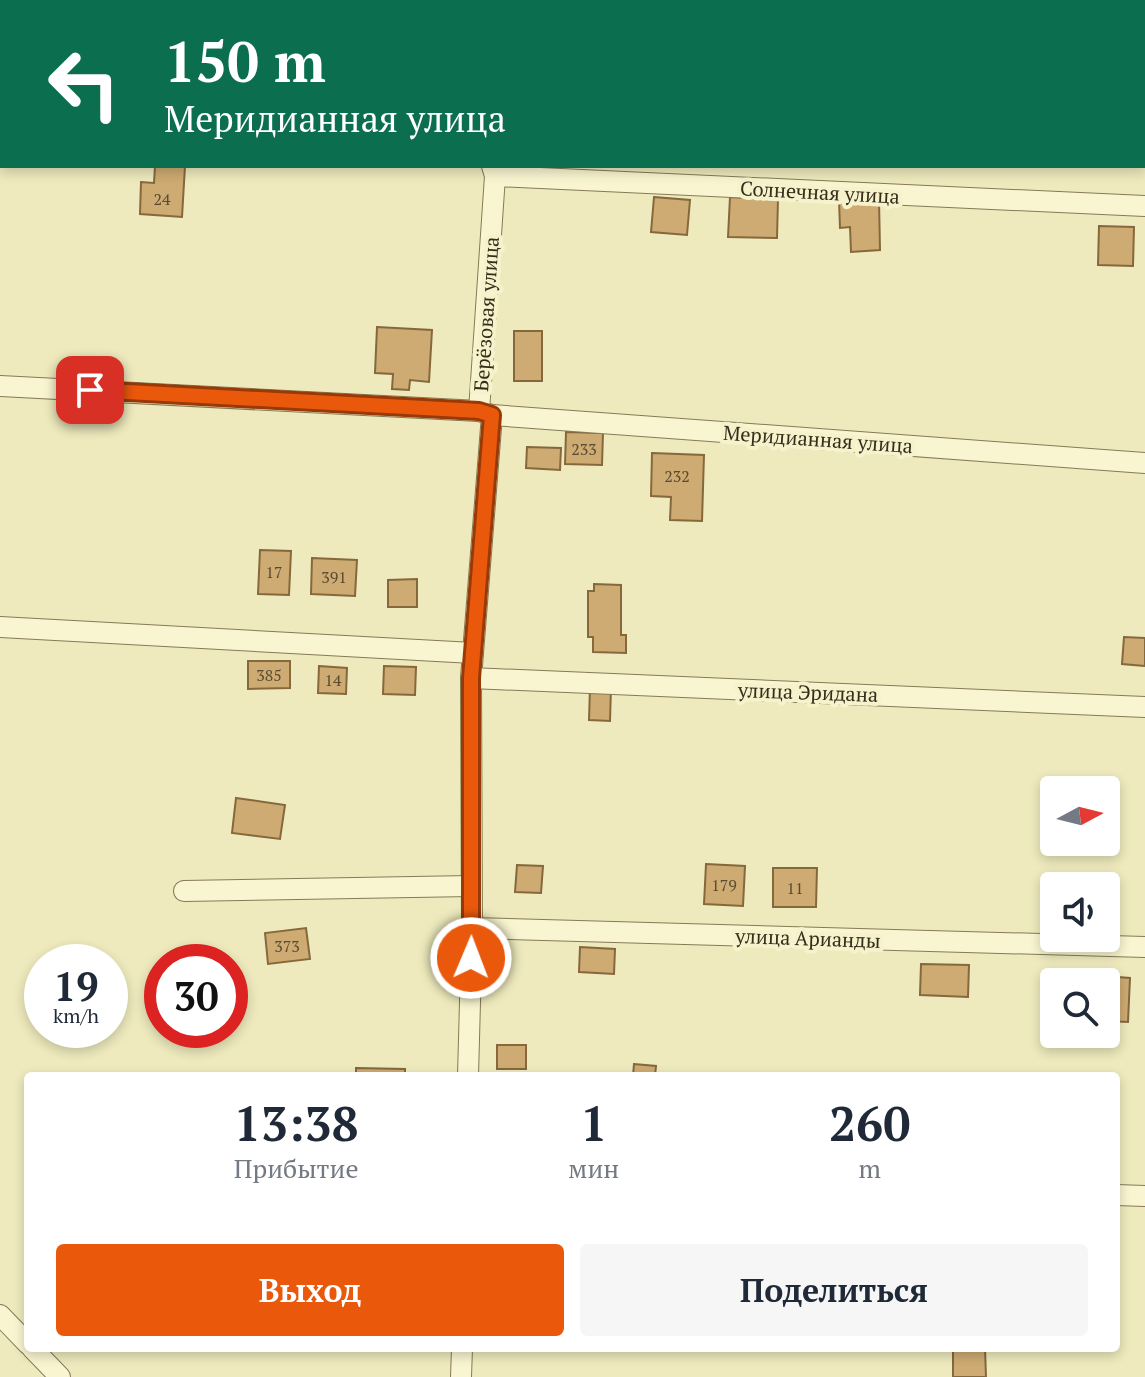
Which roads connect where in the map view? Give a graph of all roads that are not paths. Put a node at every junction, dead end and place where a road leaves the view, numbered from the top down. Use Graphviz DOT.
graph roads {
  1 [pos="494,171"];
  2 [pos="1145,206"];
  3 [pos="0,386"];
  4 [pos="486,413"];
  5 [pos="1145,463"];
  6 [pos="0,627"];
  7 [pos="473,653"];
  8 [pos="471,678"];
  9 [pos="1145,707"];
  10 [pos="471,886"];
  11 [pos="184,891"];
  12 [pos="472,928"];
  13 [pos="1145,947"];
  14 [pos="468,1072"];
  15 [pos="1120,1195"];
  16 [pos="1145,1196"];
  17 [pos="0,1315"];
  18 [pos="24,1340"];
  19 [pos="36,1352"];
  20 [pos="462,1352"];
  21 [pos="60,1377"];
  22 [pos="461,1377"];
  1 -- 2 [label="street, Солнечная улица"];
  1 -- 4 [label="street, Берёзовая улица"];
  3 -- 4 [label="street, Меридианная улица"];
  4 -- 5 [label="street, Меридианная улица"];
  4 -- 7 [label="street, Берёзовая улица"];
  6 -- 7 [label="street"];
  7 -- 8 [label="street, Берёзовая улица"];
  8 -- 9 [label="street, улица Эридана"];
  8 -- 10 [label="street, Берёзовая улица"];
  10 -- 11 [label="street"];
  10 -- 12 [label="street, Берёзовая улица"];
  12 -- 13 [label="street, улица Арианды"];
  12 -- 14 [label="street, Берёзовая улица"];
  15 -- 16 [label="street"];
  17 -- 18 [label="street"];
  19 -- 21 [label="street"];
  20 -- 22 [label="street"];
}
